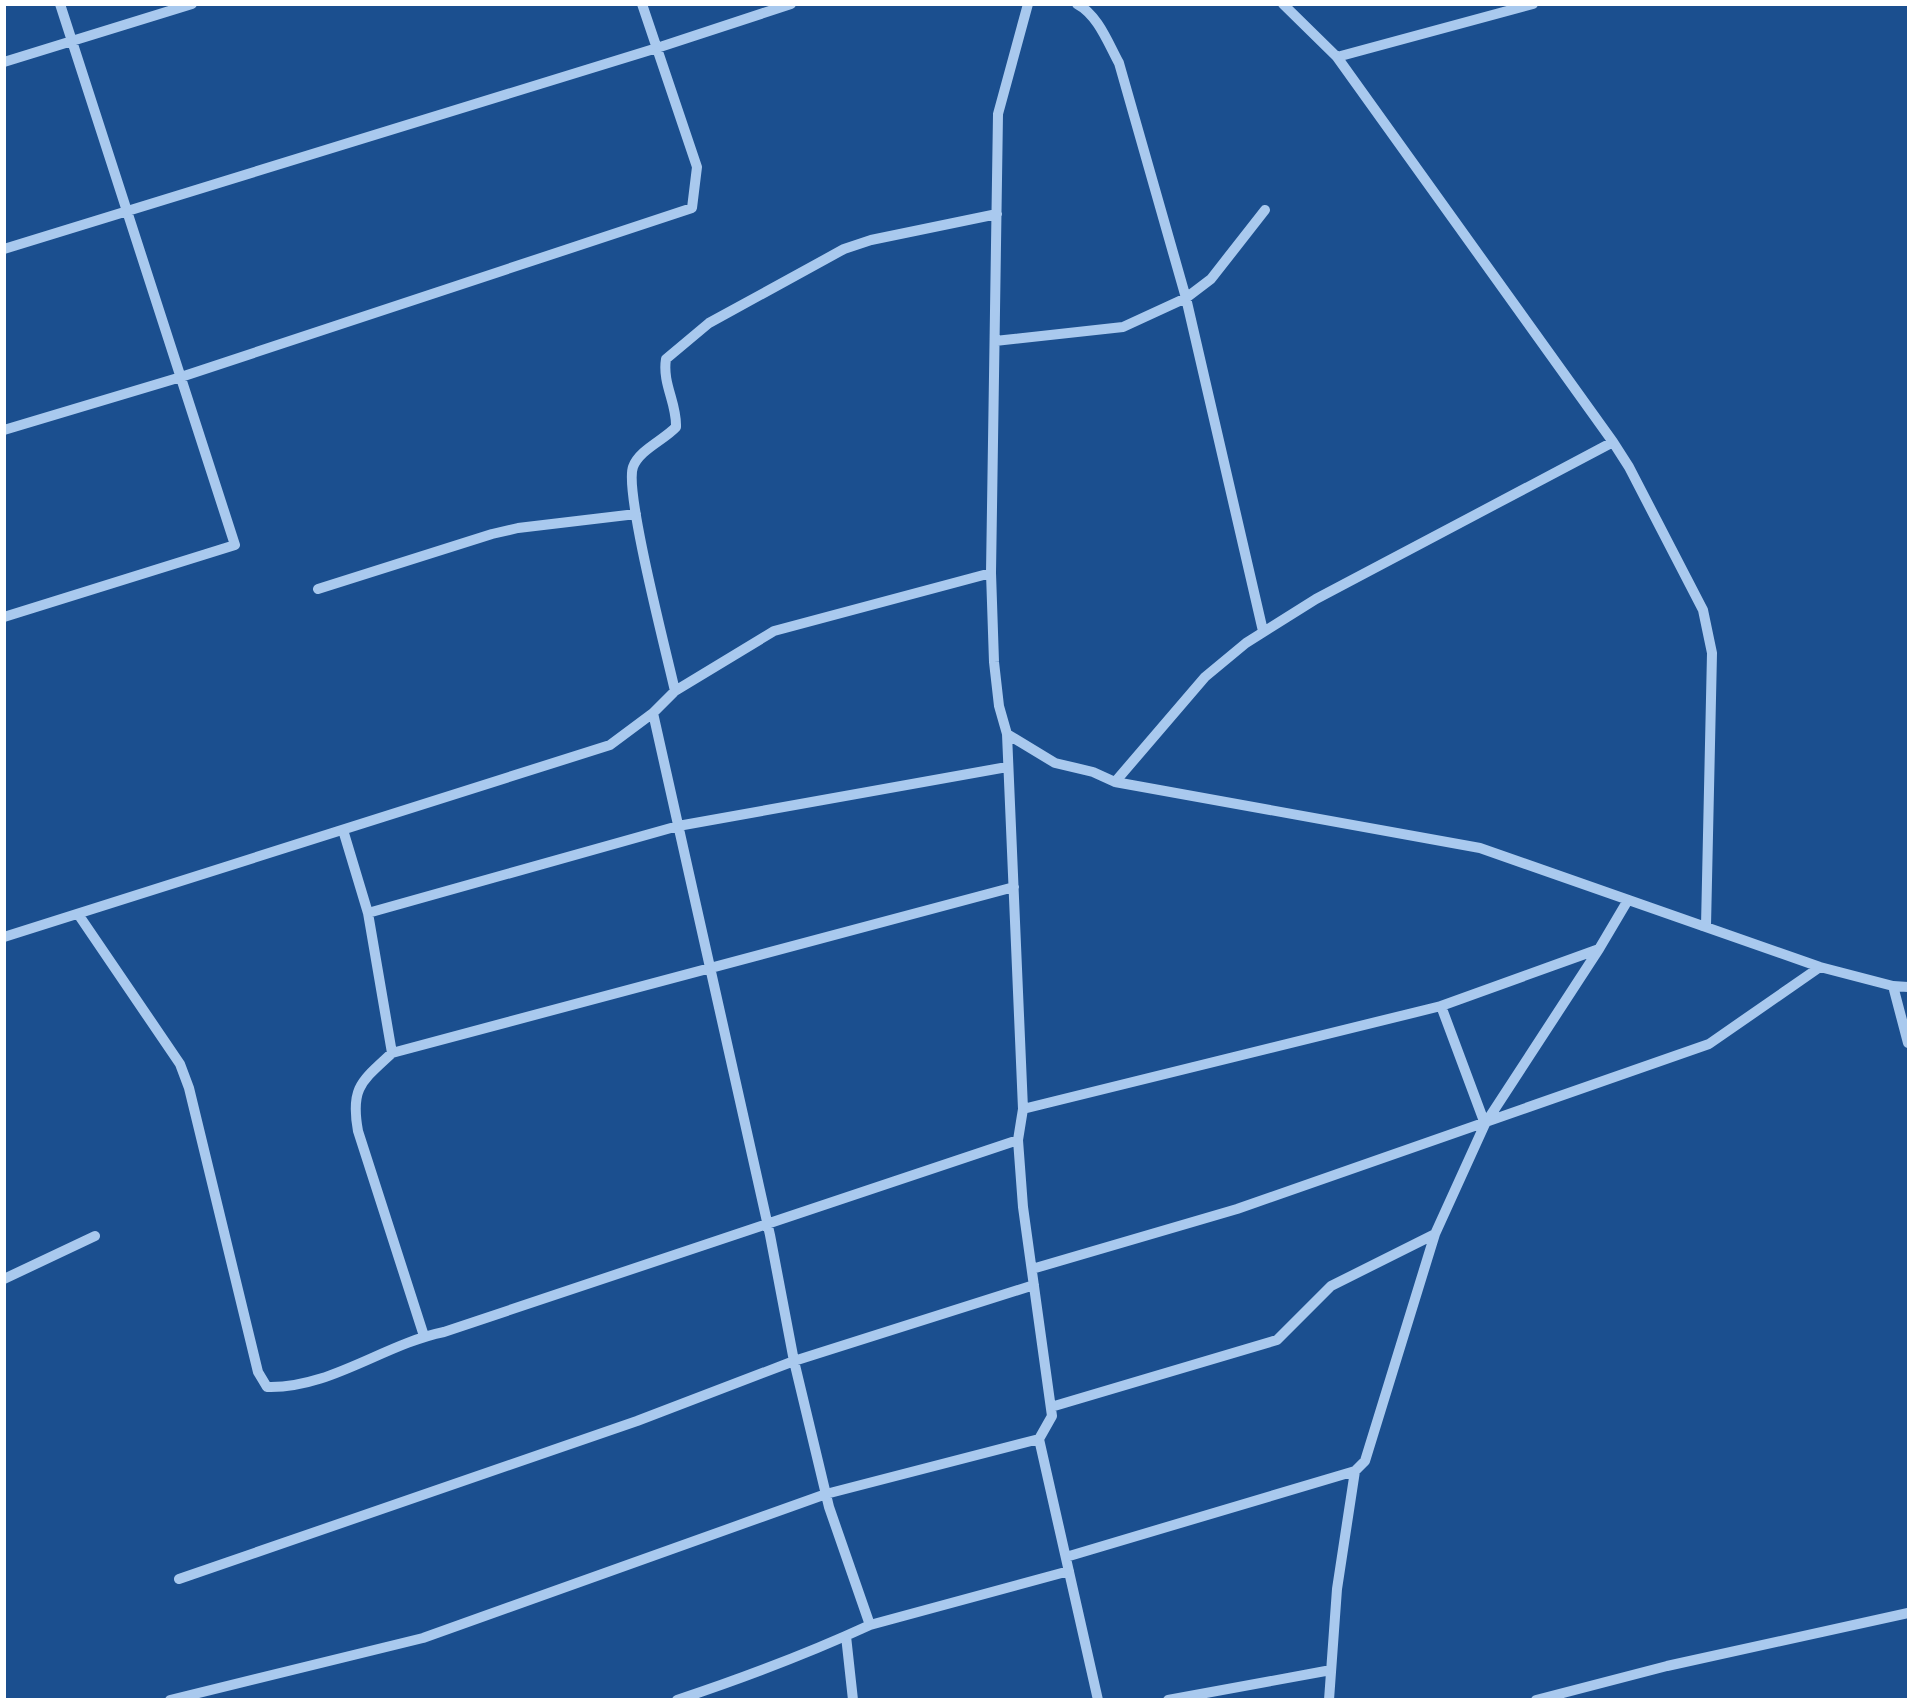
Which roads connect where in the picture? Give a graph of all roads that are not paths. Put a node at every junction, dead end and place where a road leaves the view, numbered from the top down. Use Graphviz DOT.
graph roads {
  1 [pos="60,4"];
  2 [pos="192,4"];
  3 [pos="642,4"];
  4 [pos="791,4"];
  5 [pos="1028,4"];
  6 [pos="1077,4"];
  7 [pos="1283,4"];
  8 [pos="1533,4"];
  9 [pos="71,40"];
  10 [pos="657,48"];
  11 [pos="1337,57"];
  12 [pos="4,62"];
  13 [pos="1265,210"];
  14 [pos="127,211"];
  15 [pos="997,214"];
  16 [pos="4,249"];
  17 [pos="1186,298"];
  18 [pos="995,341"];
  19 [pos="181,377"];
  20 [pos="4,429"];
  21 [pos="1613,442"];
  22 [pos="636,514"];
  23 [pos="991,573"];
  24 [pos="318,589"];
  25 [pos="4,617"];
  26 [pos="1263,632"];
  27 [pos="675,691"];
  28 [pos="653,713"];
  29 [pos="1007,734"];
  30 [pos="1007,766"];
  31 [pos="1115,782"];
  32 [pos="678,826"];
  33 [pos="343,830"];
  34 [pos="1014,887"];
  35 [pos="1628,900"];
  36 [pos="368,913"];
  37 [pos="78,914"];
  38 [pos="1702,926"];
  39 [pos="4,937"];
  40 [pos="1599,950"];
  41 [pos="710,966"];
  42 [pos="1820,967"];
  43 [pos="1893,986"];
  44 [pos="1908,987"];
  45 [pos="1441,1006"];
  46 [pos="1908,1043"];
  47 [pos="392,1053"];
  48 [pos="1023,1108"];
  49 [pos="1485,1124"];
  50 [pos="1018,1140"];
  51 [pos="767,1225"];
  52 [pos="1435,1234"];
  53 [pos="94,1236"];
  54 [pos="1032,1269"];
  55 [pos="4,1279"];
  56 [pos="1034,1285"];
  57 [pos="424,1336"];
  58 [pos="794,1361"];
  59 [pos="1052,1407"];
  60 [pos="1040,1439"];
  61 [pos="1355,1471"];
  62 [pos="826,1494"];
  63 [pos="1066,1557"];
  64 [pos="1069,1571"];
  65 [pos="179,1579"];
  66 [pos="1908,1613"];
  67 [pos="870,1625"];
  68 [pos="846,1636"];
  69 [pos="1331,1670"];
  70 [pos="1329,1699"];
  71 [pos="170,1700"];
  72 [pos="677,1700"];
  73 [pos="853,1700"];
  74 [pos="1098,1700"];
  75 [pos="1168,1700"];
  76 [pos="1536,1700"];
  1 -- 9 [label="street"];
  2 -- 9 [label="street"];
  3 -- 10 [label="street"];
  4 -- 10 [label="street"];
  5 -- 15 [label="street"];
  6 -- 17 [label="street"];
  7 -- 11 [label="street"];
  8 -- 11 [label="street"];
  9 -- 12 [label="street"];
  9 -- 14 [label="street"];
  10 -- 14 [label="street"];
  10 -- 19 [label="street"];
  11 -- 21 [label="street"];
  13 -- 17 [label="street"];
  14 -- 16 [label="street"];
  14 -- 19 [label="street"];
  15 -- 18 [label="street"];
  15 -- 22 [label="street"];
  17 -- 18 [label="street"];
  17 -- 26 [label="street"];
  18 -- 23 [label="street"];
  19 -- 20 [label="street"];
  19 -- 25 [label="street"];
  21 -- 26 [label="street"];
  21 -- 38 [label="street"];
  22 -- 24 [label="street"];
  22 -- 27 [label="street"];
  23 -- 27 [label="street"];
  23 -- 29 [label="street"];
  26 -- 31 [label="street"];
  27 -- 28 [label="street"];
  28 -- 32 [label="street"];
  28 -- 33 [label="street"];
  29 -- 30 [label="street"];
  29 -- 31 [label="street"];
  30 -- 32 [label="street"];
  30 -- 34 [label="street"];
  31 -- 35 [label="street"];
  32 -- 36 [label="street"];
  32 -- 41 [label="street"];
  33 -- 36 [label="street"];
  33 -- 37 [label="street"];
  34 -- 41 [label="street"];
  34 -- 48 [label="street"];
  35 -- 38 [label="street"];
  35 -- 40 [label="street"];
  36 -- 47 [label="street"];
  37 -- 39 [label="street"];
  37 -- 57 [label="street"];
  38 -- 42 [label="street"];
  40 -- 45 [label="street"];
  40 -- 49 [label="street"];
  41 -- 47 [label="street"];
  41 -- 51 [label="street"];
  42 -- 43 [label="street"];
  42 -- 49 [label="street"];
  43 -- 44 [label="street"];
  43 -- 46 [label="street"];
  45 -- 48 [label="street"];
  45 -- 49 [label="street"];
  47 -- 57 [label="street"];
  48 -- 50 [label="street"];
  49 -- 52 [label="street"];
  49 -- 54 [label="street"];
  50 -- 51 [label="street"];
  50 -- 54 [label="street"];
  51 -- 57 [label="street"];
  51 -- 58 [label="street"];
  52 -- 59 [label="street"];
  52 -- 61 [label="street"];
  53 -- 55 [label="street"];
  54 -- 56 [label="street"];
  56 -- 58 [label="street"];
  56 -- 59 [label="street"];
  58 -- 62 [label="street"];
  58 -- 65 [label="street"];
  59 -- 60 [label="street"];
  60 -- 62 [label="street"];
  60 -- 63 [label="street"];
  61 -- 63 [label="street"];
  61 -- 69 [label="street"];
  62 -- 67 [label="street"];
  62 -- 71 [label="street"];
  63 -- 64 [label="street"];
  64 -- 67 [label="street"];
  64 -- 74 [label="street"];
  66 -- 76 [label="street"];
  67 -- 68 [label="street"];
  68 -- 72 [label="street"];
  68 -- 73 [label="street"];
  69 -- 70 [label="street"];
  69 -- 75 [label="street"];
}
